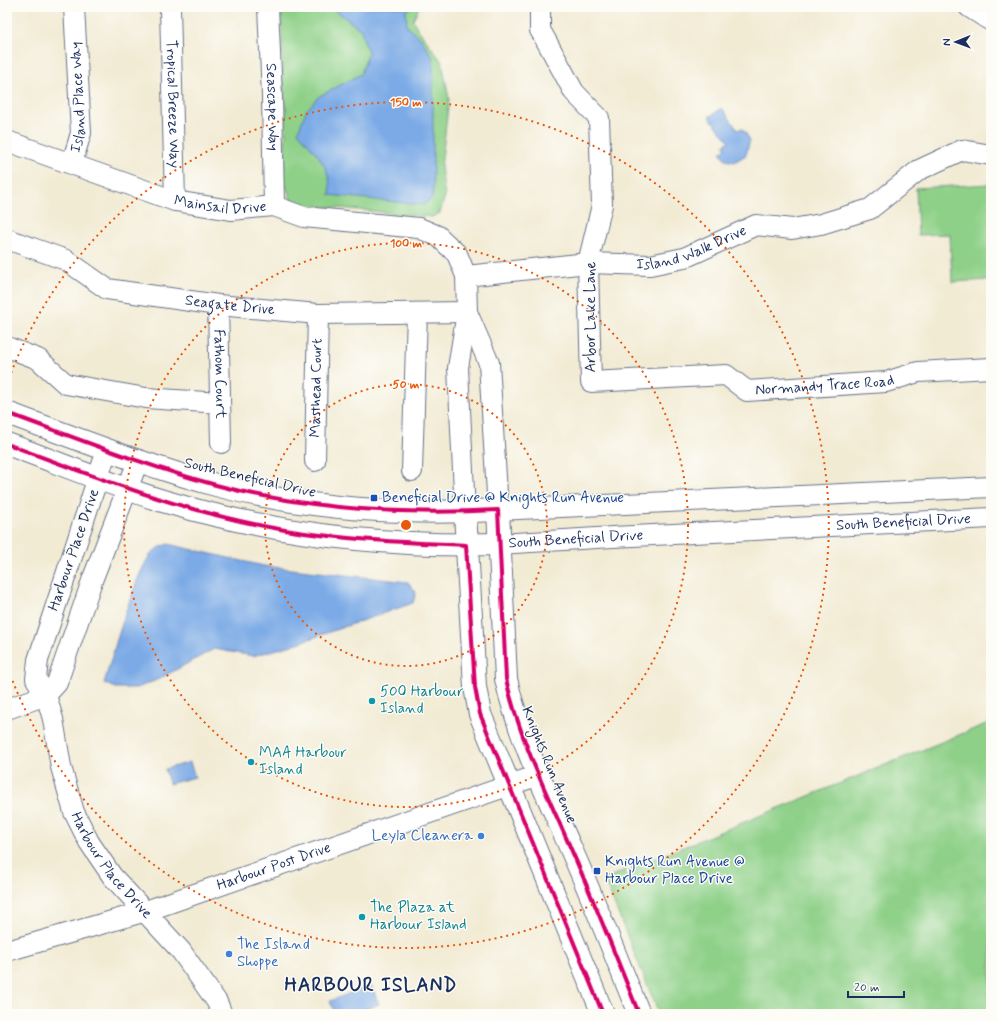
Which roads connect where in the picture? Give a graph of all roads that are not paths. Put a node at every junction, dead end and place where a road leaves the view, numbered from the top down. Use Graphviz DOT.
graph roads {
  1 [pos="74,7"];
  2 [pos="170,7"];
  3 [pos="268,7"];
  4 [pos="540,7"];
  5 [pos="969,7"];
  6 [pos="991,21"];
  7 [pos="7,141"];
  8 [pos="991,155"];
  9 [pos="72,164"];
  10 [pos="175,201"];
  11 [pos="274,206"];
  12 [pos="7,239"];
  13 [pos="588,263"];
  14 [pos="466,276"];
  15 [pos="218,305"];
  16 [pos="467,312"];
  17 [pos="417,313"];
  18 [pos="318,314"];
  19 [pos="7,347"];
  20 [pos="991,368"];
  21 [pos="591,382"];
  22 [pos="220,403"];
  23 [pos="7,413"];
  24 [pos="493,414"];
  25 [pos="461,415"];
  26 [pos="221,443"];
  27 [pos="7,444"];
  28 [pos="107,450"];
  29 [pos="138,461"];
  30 [pos="315,461"];
  31 [pos="412,471"];
  32 [pos="98,477"];
  33 [pos="987,487"];
  34 [pos="129,489"];
  35 [pos="653,502"];
  36 [pos="498,510"];
  37 [pos="465,512"];
  38 [pos="988,518"];
  39 [pos="655,535"];
  40 [pos="500,544"];
  41 [pos="466,545"];
  42 [pos="46,695"];
  43 [pos="7,709"];
  44 [pos="526,742"];
  45 [pos="496,753"];
  46 [pos="539,775"];
  47 [pos="509,786"];
  48 [pos="143,912"];
  49 [pos="604,926"];
  50 [pos="573,941"];
  51 [pos="7,951"];
  52 [pos="222,1014"];
  53 [pos="603,1014"];
  54 [pos="639,1014"];
  1 -- 9 [label="street, Island Place Way"];
  2 -- 10 [label="street, Tropical Breeze Way"];
  3 -- 11 [label="street, Seascape Way"];
  4 -- 13 [label="street, Arbor Lake Lane"];
  5 -- 6 [label="street"];
  7 -- 9 [label="street, Mainsail Drive"];
  8 -- 13 [label="street, Island Walk Drive"];
  9 -- 10 [label="street, Mainsail Drive"];
  10 -- 11 [label="street, Mainsail Drive"];
  11 -- 14 [label="street, Mainsail Drive"];
  12 -- 15 [label="street, Seagate Drive"];
  13 -- 14 [label="street, Island Walk Drive"];
  13 -- 21 [label="street, Arbor Lake Lane"];
  14 -- 16 [label="street, Knights Run Avenue"];
  15 -- 18 [label="street, Seagate Drive"];
  15 -- 22 [label="street, Fathom Court"];
  16 -- 17 [label="street, Seagate Drive"];
  16 -- 24 [label="street, Knights Run Avenue"];
  16 -- 25 [label="street, Knights Run Avenue"];
  17 -- 18 [label="street, Seagate Drive"];
  17 -- 31 [label="street"];
  18 -- 30 [label="street, Masthead Court"];
  19 -- 22 [label="street"];
  20 -- 21 [label="street, Normandy Trace Road"];
  22 -- 26 [label="street, Fathom Court"];
  23 -- 28 [label="street, South Beneficial Drive"];
  24 -- 25 [label="street"];
  24 -- 36 [label="street, Knights Run Avenue"];
  25 -- 37 [label="street, Knights Run Avenue"];
  27 -- 32 [label="street, South Beneficial Drive"];
  28 -- 29 [label="street, South Beneficial Drive"];
  28 -- 32 [label="street, Harbour Place Drive"];
  29 -- 34 [label="street, Harbour Place Drive"];
  29 -- 37 [label="street, South Beneficial Drive"];
  32 -- 34 [label="street, South Beneficial Drive"];
  32 -- 42 [label="street, Harbour Place Drive"];
  33 -- 35 [label="street, South Beneficial Drive"];
  33 -- 38 [label="street, South Beneficial Drive"];
  34 -- 41 [label="street, South Beneficial Drive"];
  34 -- 42 [label="street, Harbour Place Drive"];
  35 -- 36 [label="street, South Beneficial Drive"];
  35 -- 39 [label="street, South Beneficial Drive"];
  36 -- 37 [label="street, South Beneficial Drive"];
  36 -- 40 [label="street, Knights Run Avenue"];
  37 -- 41 [label="street, Knights Run Avenue"];
  38 -- 39 [label="street, South Beneficial Drive"];
  39 -- 40 [label="street, South Beneficial Drive"];
  40 -- 41 [label="street, South Beneficial Drive"];
  40 -- 44 [label="street, Knights Run Avenue"];
  41 -- 45 [label="street, Knights Run Avenue"];
  42 -- 43 [label="street"];
  42 -- 48 [label="street, Harbour Place Drive"];
  44 -- 45 [label="street"];
  44 -- 46 [label="street, Knights Run Avenue"];
  45 -- 47 [label="street, Knights Run Avenue"];
  46 -- 47 [label="street, Harbour Post Drive"];
  46 -- 49 [label="street, Knights Run Avenue"];
  47 -- 48 [label="street, Harbour Post Drive"];
  47 -- 50 [label="street, Knights Run Avenue"];
  48 -- 51 [label="street, Harbour Post Drive"];
  48 -- 52 [label="street, Harbour Place Drive"];
  49 -- 50 [label="street"];
  49 -- 54 [label="street, Knights Run Avenue"];
  50 -- 53 [label="street, Knights Run Avenue"];
}
